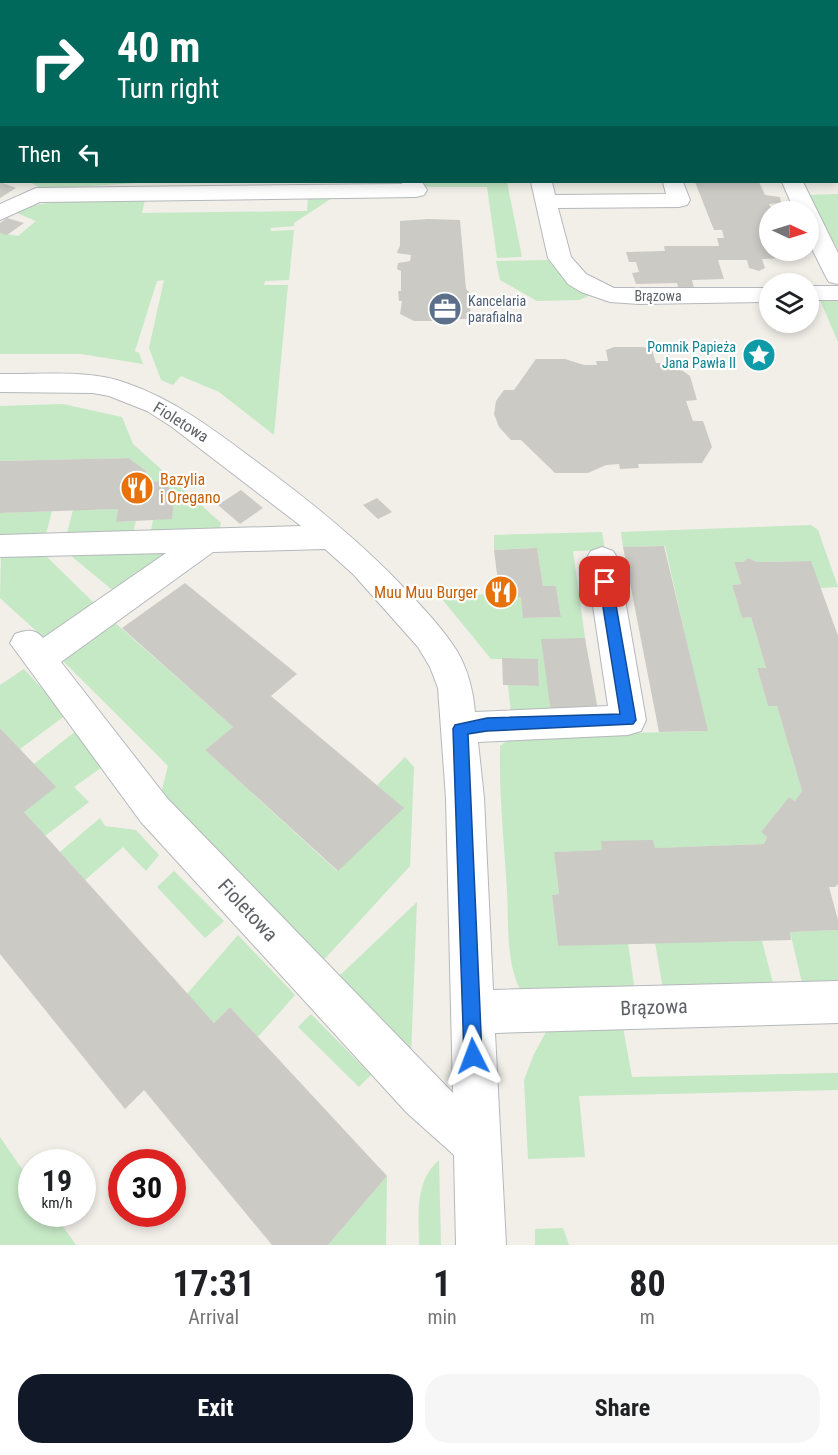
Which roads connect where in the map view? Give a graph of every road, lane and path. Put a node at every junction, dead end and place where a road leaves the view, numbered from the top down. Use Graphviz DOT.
graph roads {
  1 [pos="412,183"];
  2 [pos="673,183"];
  3 [pos="792,183"];
  4 [pos="543,192"];
  5 [pos="801,201"];
  6 [pos="0,213"];
  7 [pos="819,238"];
  8 [pos="838,277"];
  9 [pos="819,293"];
  10 [pos="838,293"];
  11 [pos="759,294"];
  12 [pos="0,383"];
  13 [pos="332,537"];
  14 [pos="207,540"];
  15 [pos="0,546"];
  16 [pos="602,560"];
  17 [pos="460,729"];
  18 [pos="838,1002"];
  19 [pos="471,1012"];
  20 [pos="477,1144"];
  21 [pos="481,1245"];
  1 -- 6 [label="street"];
  2 -- 4 [label="street"];
  3 -- 5 [label="street"];
  4 -- 11 [label="street, Brązowa"];
  7 -- 8 [label="street"];
  9 -- 10 [label="street"];
  12 -- 13 [label="street, Fioletowa"];
  13 -- 14 [label="street"];
  13 -- 17 [label="street, Fioletowa"];
  14 -- 15 [label="street"];
  14 -- 20 [label="street, Fioletowa"];
  16 -- 17 [label="street"];
  17 -- 19 [label="street, Fioletowa"];
  18 -- 19 [label="street, Brązowa"];
  19 -- 20 [label="street, Fioletowa"];
  20 -- 21 [label="street, Fioletowa"];
}
